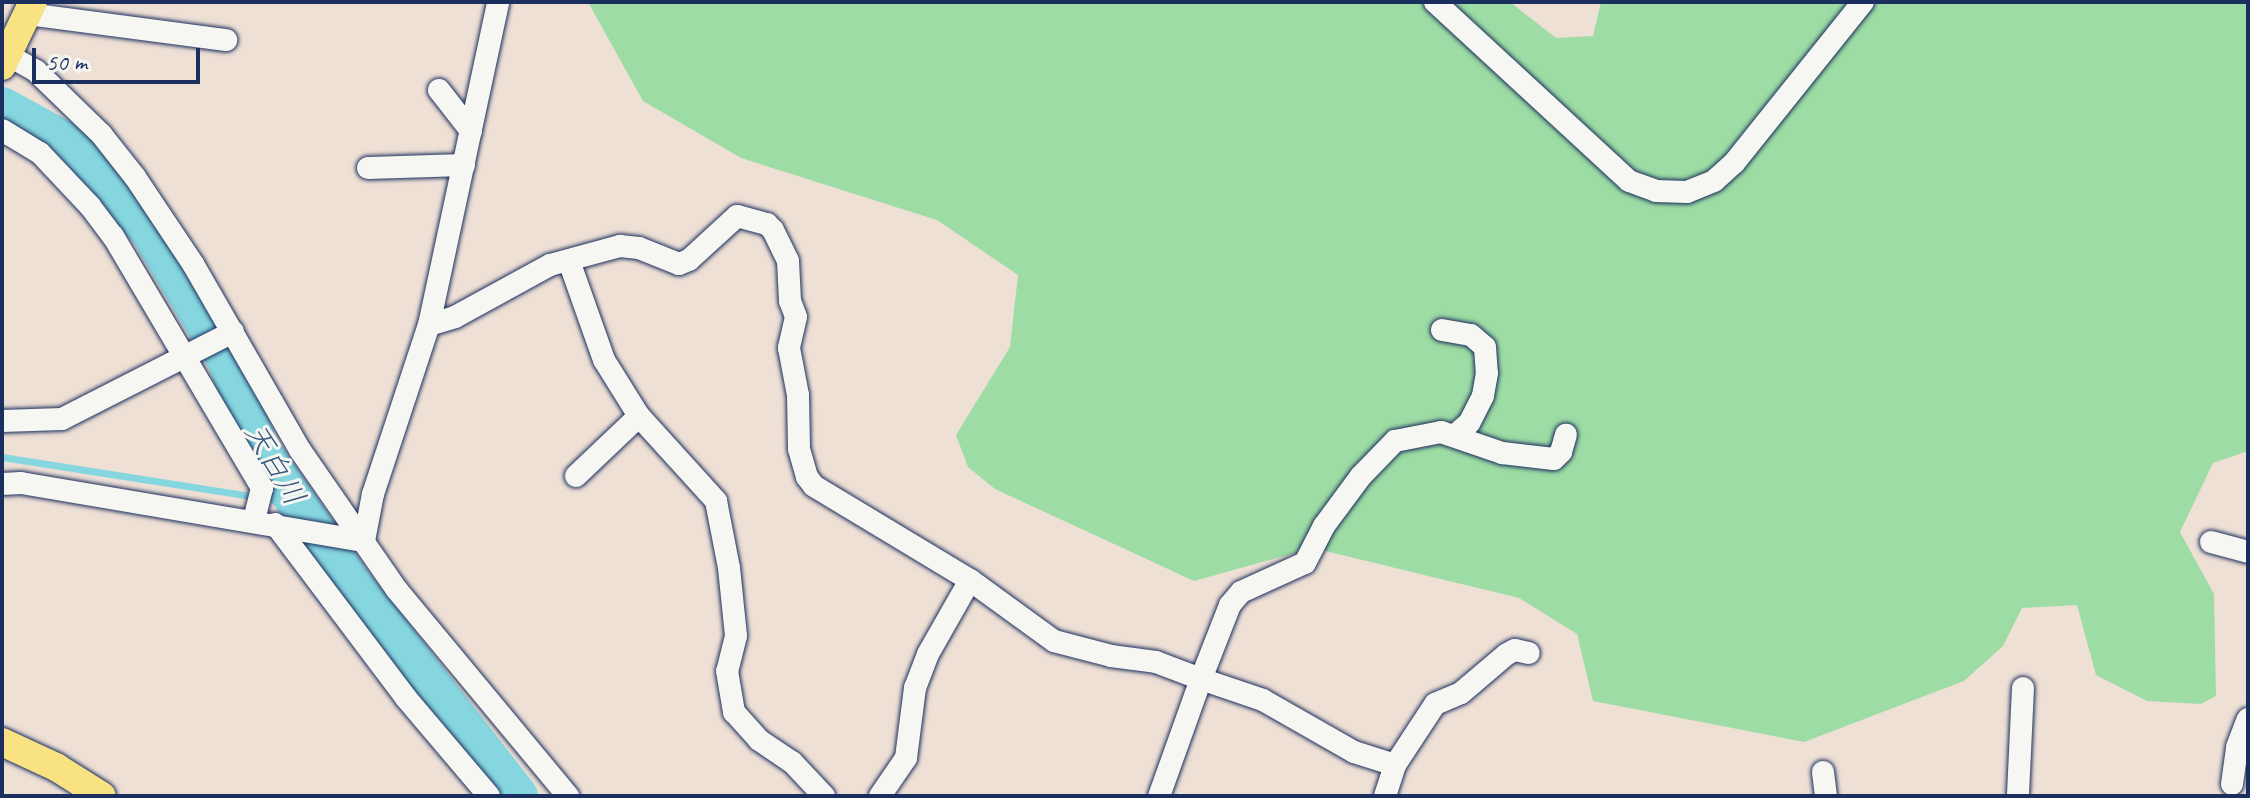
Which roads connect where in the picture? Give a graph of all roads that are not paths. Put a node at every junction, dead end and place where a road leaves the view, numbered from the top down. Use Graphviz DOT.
graph roads {
  1 [pos="498,2"];
  2 [pos="1435,2"];
  3 [pos="1863,2"];
  4 [pos="30,8"];
  5 [pos="226,40"];
  6 [pos="4,58"];
  7 [pos="439,90"];
  8 [pos="2,130"];
  9 [pos="471,131"];
  10 [pos="464,165"];
  11 [pos="368,168"];
  12 [pos="569,261"];
  13 [pos="429,325"];
  14 [pos="1442,330"];
  15 [pos="231,334"];
  16 [pos="183,357"];
  17 [pos="639,416"];
  18 [pos="2,421"];
  19 [pos="1566,435"];
  20 [pos="1454,436"];
  21 [pos="576,476"];
  22 [pos="2,484"];
  23 [pos="262,519"];
  24 [pos="364,541"];
  25 [pos="2211,542"];
  26 [pos="2248,552"];
  27 [pos="970,580"];
  28 [pos="1529,653"];
  29 [pos="1201,679"];
  30 [pos="2023,688"];
  31 [pos="2248,719"];
  32 [pos="2,742"];
  33 [pos="1395,765"];
  34 [pos="1823,772"];
  35 [pos="2236,787"];
  36 [pos="2019,795"];
  37 [pos="102,796"];
  38 [pos="489,796"];
  39 [pos="568,796"];
  40 [pos="824,796"];
  41 [pos="880,796"];
  42 [pos="1159,796"];
  43 [pos="1385,796"];
  44 [pos="1826,796"];
  1 -- 9 [label="street"];
  2 -- 3 [label="street"];
  4 -- 5 [label="street"];
  4 -- 6 [label="main road"];
  6 -- 15 [label="street"];
  7 -- 9 [label="street"];
  8 -- 16 [label="street"];
  9 -- 10 [label="street"];
  10 -- 11 [label="street"];
  10 -- 13 [label="street"];
  12 -- 13 [label="street"];
  12 -- 17 [label="street"];
  12 -- 27 [label="street"];
  13 -- 24 [label="street"];
  14 -- 20 [label="street"];
  15 -- 16 [label="street"];
  15 -- 24 [label="street"];
  16 -- 18 [label="street"];
  16 -- 23 [label="street"];
  17 -- 21 [label="street"];
  17 -- 40 [label="street"];
  19 -- 20 [label="street"];
  20 -- 29 [label="street"];
  22 -- 23 [label="street"];
  23 -- 24 [label="street"];
  23 -- 38 [label="street"];
  24 -- 39 [label="street"];
  25 -- 26 [label="street"];
  27 -- 29 [label="street"];
  27 -- 41 [label="street"];
  28 -- 33 [label="street"];
  29 -- 33 [label="street"];
  29 -- 42 [label="street"];
  30 -- 36 [label="street"];
  31 -- 35 [label="street"];
  32 -- 37 [label="main road"];
  33 -- 43 [label="street"];
  34 -- 44 [label="street"];
}
